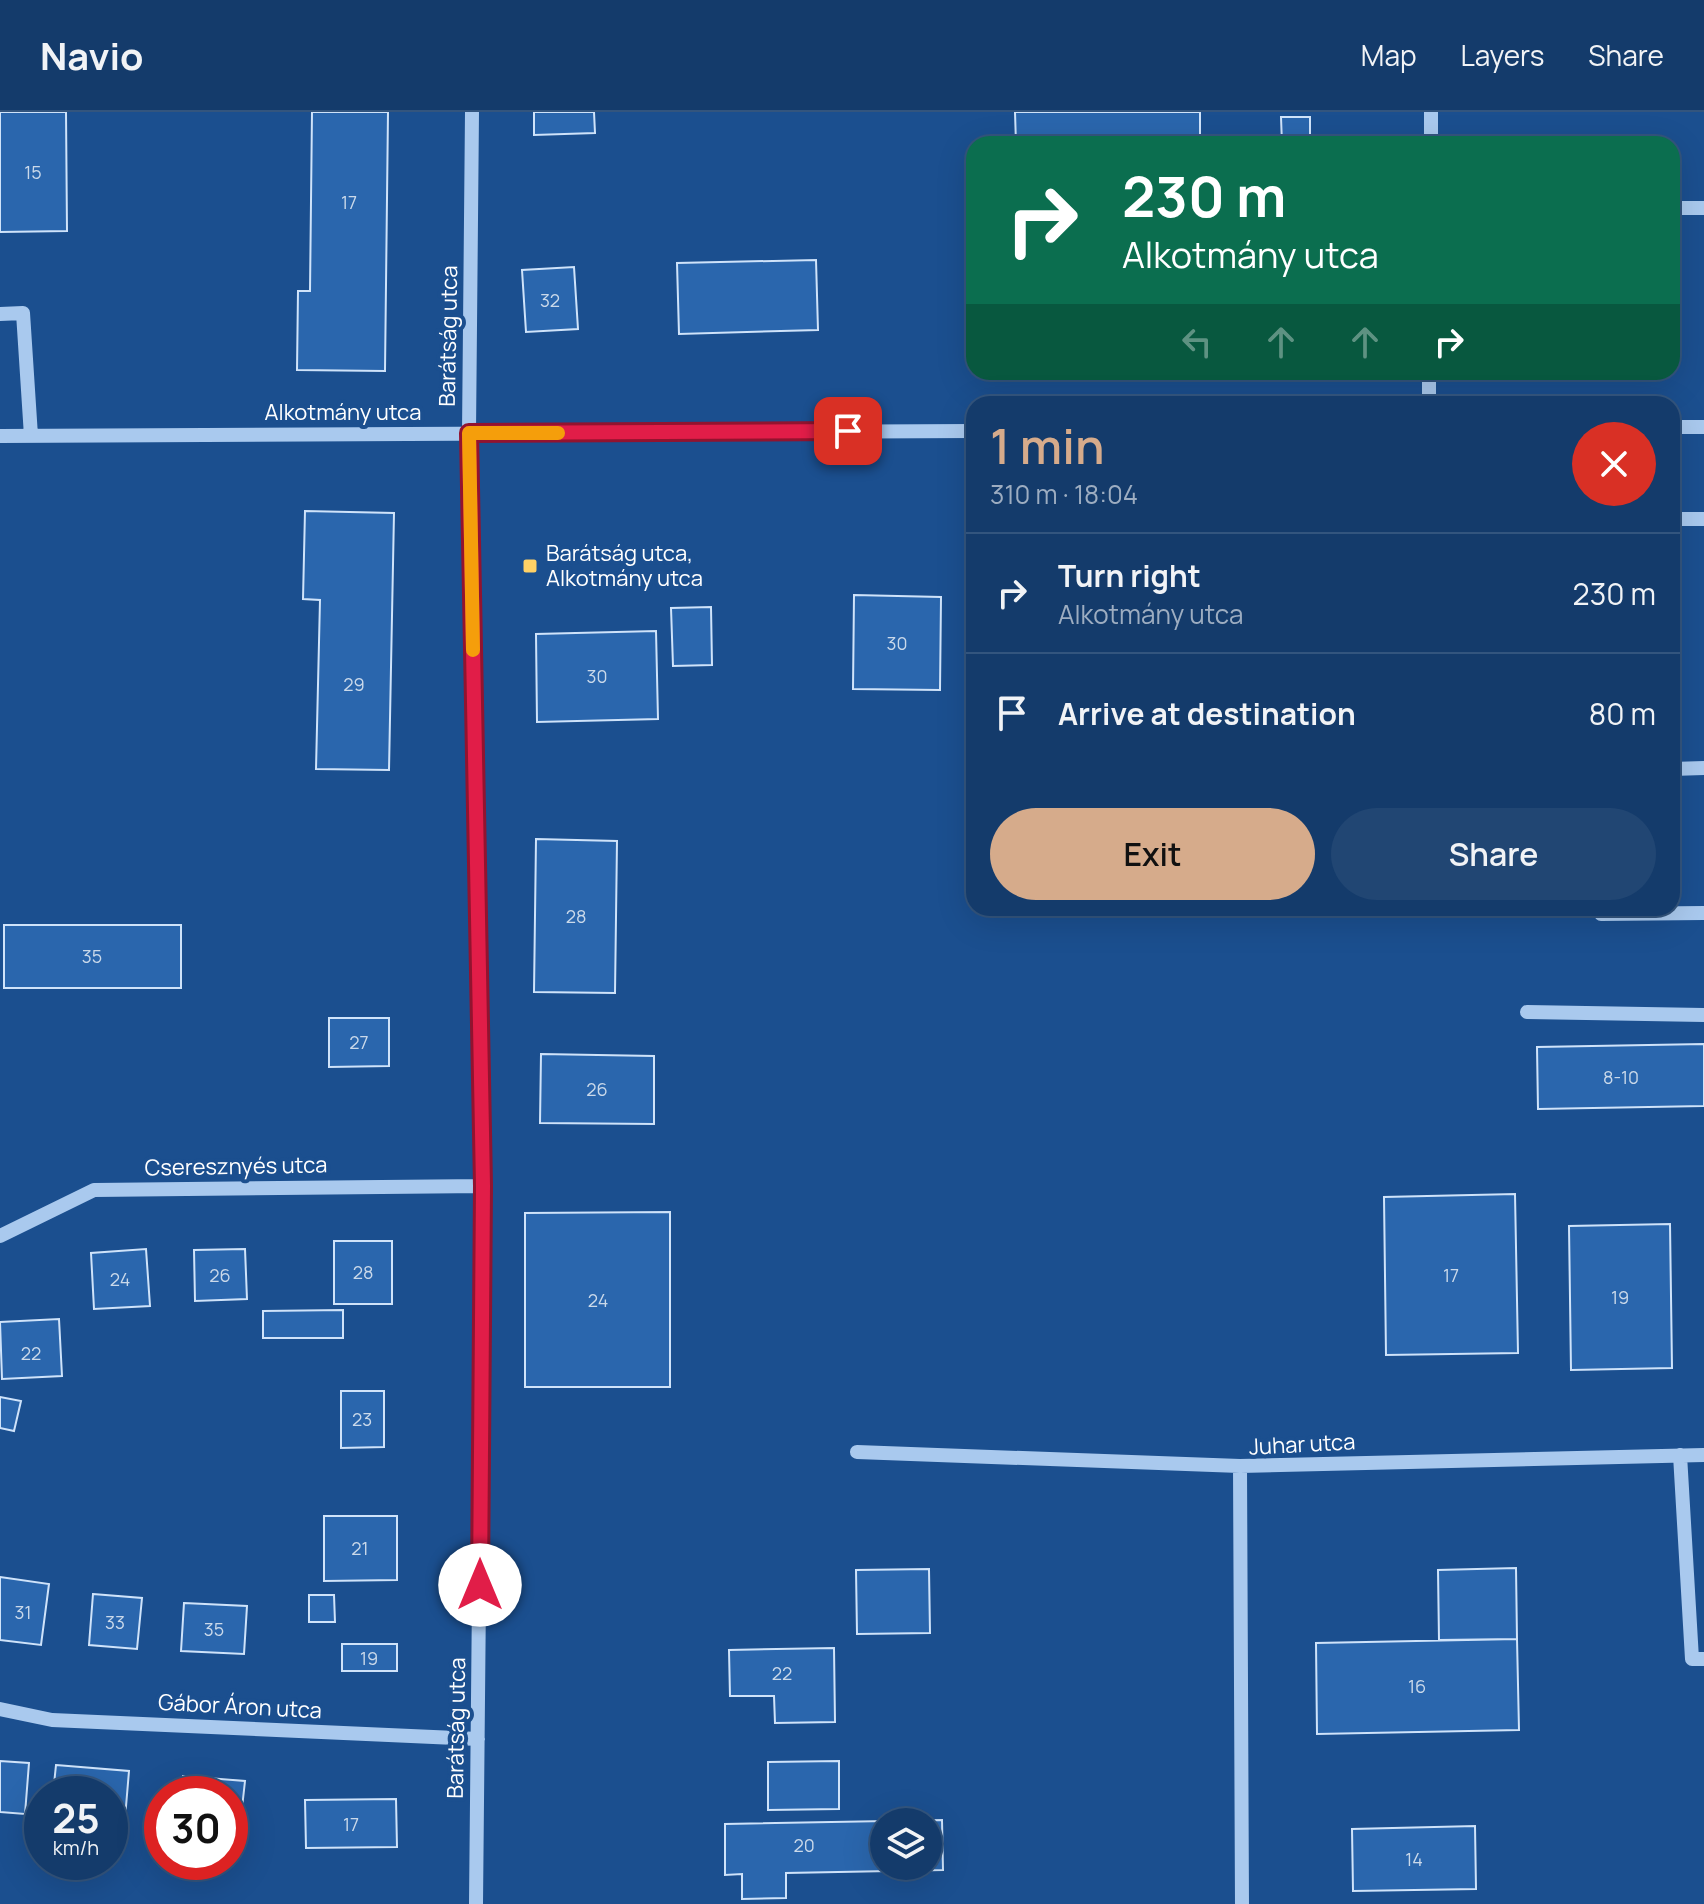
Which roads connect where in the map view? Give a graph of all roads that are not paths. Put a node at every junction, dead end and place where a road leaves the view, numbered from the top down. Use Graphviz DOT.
graph roads {
  1 [pos="472,112"];
  2 [pos="1431,112"];
  3 [pos="1431,136"];
  4 [pos="1680,208"];
  5 [pos="1704,208"];
  6 [pos="0,314"];
  7 [pos="1680,427"];
  8 [pos="1704,427"];
  9 [pos="966,431"];
  10 [pos="469,433"];
  11 [pos="0,436"];
  12 [pos="31,436"];
  13 [pos="1680,519"];
  14 [pos="1704,519"];
  15 [pos="1704,768"];
  16 [pos="1680,769"];
  17 [pos="1680,913"];
  18 [pos="1704,913"];
  19 [pos="1527,1012"];
  20 [pos="1704,1015"];
  21 [pos="483,1186"];
  22 [pos="0,1236"];
  23 [pos="857,1452"];
  24 [pos="1680,1455"];
  25 [pos="1704,1455"];
  26 [pos="1240,1466"];
  27 [pos="1704,1659"];
  28 [pos="0,1709"];
  29 [pos="478,1739"];
  30 [pos="476,1904"];
  31 [pos="1242,1904"];
  1 -- 10 [label="street, Barátság utca"];
  2 -- 3 [label="street"];
  4 -- 5 [label="street"];
  6 -- 12 [label="street"];
  7 -- 8 [label="street"];
  9 -- 10 [label="street, Alkotmány utca"];
  10 -- 12 [label="street, Alkotmány utca"];
  10 -- 21 [label="street, Barátság utca"];
  11 -- 12 [label="street, Alkotmány utca"];
  13 -- 14 [label="street"];
  15 -- 16 [label="street"];
  17 -- 18 [label="street"];
  19 -- 20 [label="street"];
  21 -- 22 [label="street, Cseresznyés utca"];
  21 -- 29 [label="street, Barátság utca"];
  23 -- 26 [label="street"];
  24 -- 25 [label="street, Juhar utca"];
  24 -- 26 [label="street, Juhar utca"];
  24 -- 27 [label="street"];
  26 -- 31 [label="street, Juhar utca"];
  28 -- 29 [label="street, Gábor Áron utca"];
  29 -- 30 [label="street, Barátság utca"];
}
